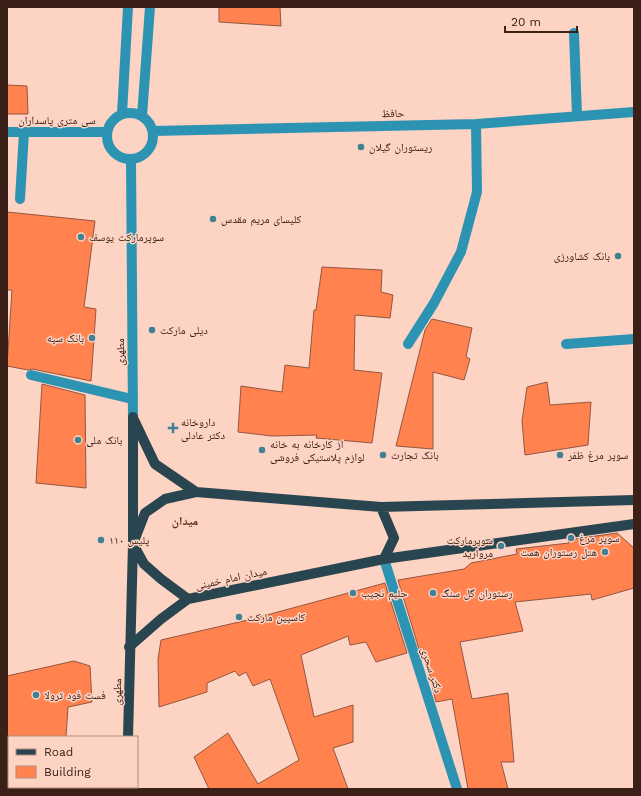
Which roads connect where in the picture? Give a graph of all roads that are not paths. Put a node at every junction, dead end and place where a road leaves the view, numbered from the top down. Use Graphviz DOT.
graph roads {
  1 [pos="128,7"];
  2 [pos="150,7"];
  3 [pos="574,33"];
  4 [pos="634,112"];
  5 [pos="122,114"];
  6 [pos="142,116"];
  7 [pos="577,116"];
  8 [pos="476,124"];
  9 [pos="152,131"];
  10 [pos="7,132"];
  11 [pos="24,132"];
  12 [pos="107,132"];
  13 [pos="131,159"];
  14 [pos="20,200"];
  15 [pos="634,339"];
  16 [pos="408,344"];
  17 [pos="566,344"];
  18 [pos="31,375"];
  19 [pos="132,399"];
  20 [pos="133,417"];
  21 [pos="196,492"];
  22 [pos="634,500"];
  23 [pos="382,507"];
  24 [pos="634,524"];
  25 [pos="133,544"];
  26 [pos="384,559"];
  27 [pos="188,599"];
  28 [pos="129,647"];
  29 [pos="128,736"];
  30 [pos="457,789"];
  1 -- 5 [label="street"];
  2 -- 6 [label="street"];
  3 -- 7 [label="street"];
  4 -- 7 [label="street, حافظ"];
  5 -- 6 [label="street"];
  5 -- 12 [label="street"];
  6 -- 9 [label="street"];
  7 -- 8 [label="street, حافظ"];
  8 -- 9 [label="street, حافظ"];
  8 -- 16 [label="street"];
  9 -- 13 [label="street"];
  10 -- 11 [label="street, سی متری پاسداران"];
  11 -- 12 [label="street, سی متری پاسداران"];
  11 -- 14 [label="street"];
  12 -- 13 [label="street"];
  13 -- 19 [label="street, مطهری"];
  15 -- 17 [label="street"];
  18 -- 19 [label="street"];
  19 -- 20 [label="street, مطهری"];
  20 -- 21 [label="main road"];
  20 -- 25 [label="main road, مطهری"];
  21 -- 23 [label="main road"];
  21 -- 25 [label="main road"];
  22 -- 23 [label="main road"];
  23 -- 26 [label="main road"];
  24 -- 26 [label="main road, میدان امام خمینی"];
  25 -- 27 [label="main road, میدان امام خمینی"];
  25 -- 28 [label="main road, مطهری"];
  26 -- 27 [label="main road, میدان امام خمینی"];
  26 -- 30 [label="street, دکتر سحری"];
  27 -- 28 [label="main road"];
  28 -- 29 [label="main road, مطهری"];
}
